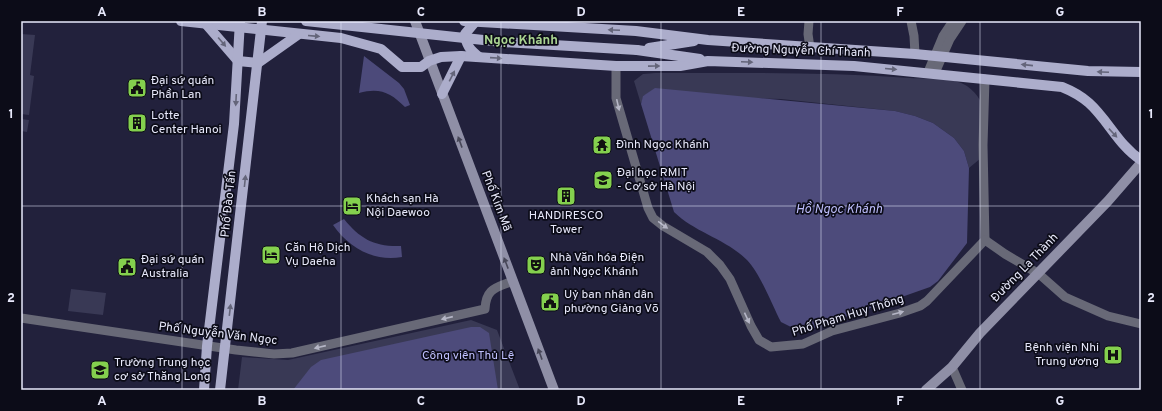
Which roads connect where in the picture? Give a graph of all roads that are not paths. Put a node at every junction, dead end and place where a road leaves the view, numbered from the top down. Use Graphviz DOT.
graph roads {
  1 [pos="181,21"];
  2 [pos="306,21"];
  3 [pos="348,21"];
  4 [pos="415,21"];
  5 [pos="464,21"];
  6 [pos="809,21"];
  7 [pos="911,21"];
  8 [pos="953,21"];
  9 [pos="962,21"];
  10 [pos="476,22"];
  11 [pos="206,24"];
  12 [pos="240,24"];
  13 [pos="262,25"];
  14 [pos="299,34"];
  15 [pos="341,38"];
  16 [pos="708,40"];
  17 [pos="810,48"];
  18 [pos="637,50"];
  19 [pos="914,54"];
  20 [pos="462,56"];
  21 [pos="938,56"];
  22 [pos="479,57"];
  23 [pos="430,60"];
  24 [pos="238,61"];
  25 [pos="708,61"];
  26 [pos="258,63"];
  27 [pos="616,66"];
  28 [pos="1065,69"];
  29 [pos="1141,72"];
  30 [pos="931,73"];
  31 [pos="985,79"];
  32 [pos="1062,87"];
  33 [pos="442,94"];
  34 [pos="1141,161"];
  35 [pos="985,240"];
  36 [pos="217,271"];
  37 [pos="234,273"];
  38 [pos="1039,274"];
  39 [pos="513,281"];
  40 [pos="21,318"];
  41 [pos="1141,324"];
  42 [pos="207,346"];
  43 [pos="225,349"];
  44 [pos="952,367"];
  45 [pos="204,390"];
  46 [pos="220,390"];
  47 [pos="554,390"];
  48 [pos="926,390"];
  49 [pos="962,390"];
  1 -- 11 [label="main road, Đường Nguyễn Chí Thanh"];
  2 -- 18 [label="main road, bridge"];
  3 -- 15 [label="main road"];
  4 -- 23 [label="main road, Phố Kim Mã"];
  5 -- 10 [label="main road, Đường Nguyễn Chí Thanh"];
  6 -- 17 [label="street"];
  7 -- 19 [label="street"];
  8 -- 21 [label="street"];
  9 -- 21 [label="street"];
  16 -- 10 [label="main road, Đường Nguyễn Chí Thanh, one-way"];
  10 -- 22 [label="main road"];
  11 -- 12 [label="main road, Đường Nguyễn Chí Thanh"];
  11 -- 24 [label="main road, one-way"];
  12 -- 13 [label="main road, Đường Nguyễn Chí Thanh"];
  12 -- 24 [label="main road, Phố Đào Tấn"];
  13 -- 14 [label="main road, Đường Nguyễn Chí Thanh"];
  13 -- 26 [label="main road, Phố Đào Tấn"];
  14 -- 15 [label="main road, Đường Nguyễn Chí Thanh, one-way"];
  14 -- 26 [label="main road"];
  15 -- 23 [label="main road, Đường Nguyễn Chí Thanh"];
  16 -- 17 [label="main road, Đường Nguyễn Chí Thanh"];
  16 -- 18 [label="main road"];
  17 -- 19 [label="main road, Đường Nguyễn Chí Thanh"];
  18 -- 25 [label="main road"];
  19 -- 21 [label="main road, Đường Nguyễn Chí Thanh"];
  20 -- 22 [label="main road, Đường Nguyễn Chí Thanh"];
  20 -- 23 [label="main road, Đường Nguyễn Chí Thanh"];
  33 -- 20 [label="main road, one-way"];
  28 -- 21 [label="main road, Đường Nguyễn Chí Thanh, one-way"];
  21 -- 30 [label="street"];
  22 -- 27 [label="main road, Đường Nguyễn Chí Thanh, one-way"];
  23 -- 33 [label="main road, Phố Kim Mã"];
  24 -- 26 [label="main road"];
  24 -- 36 [label="main road, Phố Đào Tấn, one-way"];
  27 -- 25 [label="main road, Đường Nguyễn Chí Thanh, one-way"];
  25 -- 30 [label="main road, Đường Nguyễn Chí Thanh, one-way"];
  37 -- 26 [label="main road, Phố Đào Tấn, one-way"];
  27 -- 35 [label="street, Phố Phạm Huy Thông, one-way"];
  29 -- 28 [label="main road, Đường Nguyễn Chí Thanh, one-way"];
  28 -- 32 [label="main road"];
  30 -- 31 [label="main road, Đường Nguyễn Chí Thanh"];
  31 -- 32 [label="main road, Đường Nguyễn Chí Thanh"];
  31 -- 35 [label="street"];
  32 -- 34 [label="main road, Đường Nguyễn Chí Thanh, one-way"];
  39 -- 33 [label="main road, Phố Kim Mã, one-way"];
  34 -- 38 [label="main road, Đường La Thành"];
  35 -- 38 [label="street"];
  36 -- 37 [label="main road"];
  36 -- 42 [label="main road, Phố Đào Tấn"];
  43 -- 37 [label="main road, Phố Đào Tấn, one-way"];
  38 -- 41 [label="street"];
  38 -- 44 [label="main road, Đường La Thành"];
  39 -- 43 [label="street, Phố Nguyễn Văn Ngọc, one-way"];
  47 -- 39 [label="main road, Phố Kim Mã, one-way"];
  40 -- 42 [label="street, Phố Nguyễn Văn Ngọc"];
  42 -- 43 [label="street, Phố Nguyễn Văn Ngọc"];
  42 -- 45 [label="main road, Phố Đào Tấn"];
  43 -- 46 [label="main road, Phố Đào Tấn"];
  44 -- 48 [label="main road, Đường La Thành"];
  44 -- 49 [label="street"];
}
